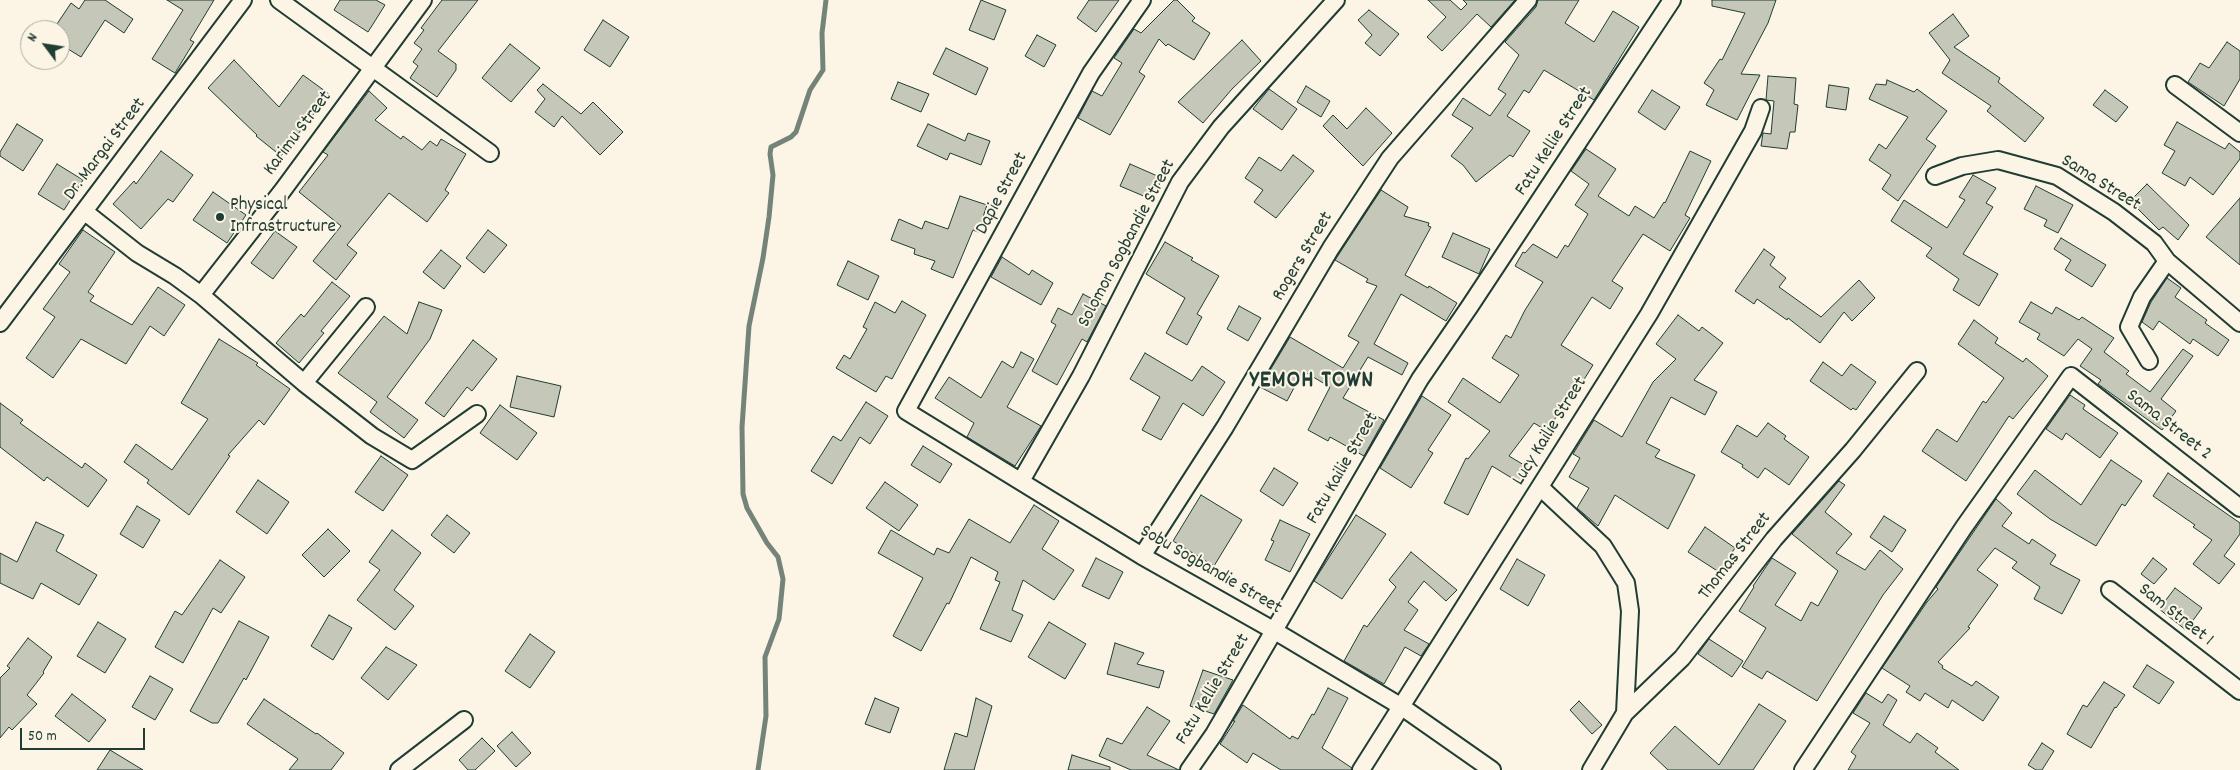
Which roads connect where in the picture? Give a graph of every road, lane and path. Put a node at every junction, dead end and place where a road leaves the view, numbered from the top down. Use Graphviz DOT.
graph roads {
  1 [pos="243,0"];
  2 [pos="279,0"];
  3 [pos="423,0"];
  4 [pos="1142,0"];
  5 [pos="1336,0"];
  6 [pos="1528,0"];
  7 [pos="1672,0"];
  8 [pos="373,67"];
  9 [pos="2176,86"];
  10 [pos="1761,108"];
  11 [pos="2240,133"];
  12 [pos="490,153"];
  13 [pos="1935,176"];
  14 [pos="85,212"];
  15 [pos="2167,260"];
  16 [pos="201,295"];
  17 [pos="1470,306"];
  18 [pos="366,307"];
  19 [pos="0,323"];
  20 [pos="2240,323"];
  21 [pos="2149,361"];
  22 [pos="1917,372"];
  23 [pos="304,383"];
  24 [pos="906,410"];
  25 [pos="477,414"];
  26 [pos="1021,481"];
  27 [pos="1540,487"];
  28 [pos="2240,508"];
  29 [pos="1142,556"];
  30 [pos="2110,590"];
  31 [pos="1273,630"];
  32 [pos="2240,692"];
  33 [pos="1402,707"];
  34 [pos="1625,713"];
  35 [pos="464,720"];
  36 [pos="399,770"];
  37 [pos="1189,770"];
  38 [pos="1361,770"];
  39 [pos="1492,770"];
  40 [pos="1591,770"];
  41 [pos="1803,770"];
  1 -- 14 [label="street, Dr. Margai Street"];
  2 -- 8 [label="street"];
  3 -- 8 [label="street, Karimu Street"];
  4 -- 24 [label="street, Dapie Street"];
  5 -- 26 [label="street, Solomon Sogbandie Street"];
  6 -- 29 [label="street, Rogers Street"];
  7 -- 17 [label="street, Fatu Kellie Street"];
  8 -- 12 [label="street"];
  8 -- 16 [label="street, Karimu Street"];
  9 -- 11 [label="street"];
  10 -- 27 [label="street, Lucy Kailie Street"];
  13 -- 15 [label="street, Sama Street"];
  14 -- 16 [label="street"];
  14 -- 19 [label="street, Dr. Margai Street"];
  15 -- 20 [label="street, Sama Street"];
  15 -- 21 [label="street"];
  16 -- 23 [label="street"];
  17 -- 31 [label="street, Fatu Kailie Street"];
  18 -- 23 [label="street"];
  22 -- 34 [label="street, Thomas Street"];
  23 -- 25 [label="street"];
  24 -- 26 [label="street, Sobu Sogbandie Street"];
  26 -- 29 [label="street, Sobu Sogbandie Street"];
  27 -- 33 [label="street, Lucy Kailie Street"];
  27 -- 34 [label="street"];
  28 -- 41 [label="street, Sama Street 2"];
  29 -- 31 [label="street, Sobu Sogbandie Street"];
  30 -- 32 [label="street, Sam Street 1"];
  31 -- 33 [label="street, Sobu Sogbandie Street"];
  31 -- 37 [label="street, Fatu Kellie Street"];
  33 -- 38 [label="street, Lucy Kailie Street"];
  33 -- 39 [label="street, Sobu Sogbandie Street"];
  34 -- 40 [label="street, Thomas Street"];
  35 -- 36 [label="street"];
}
